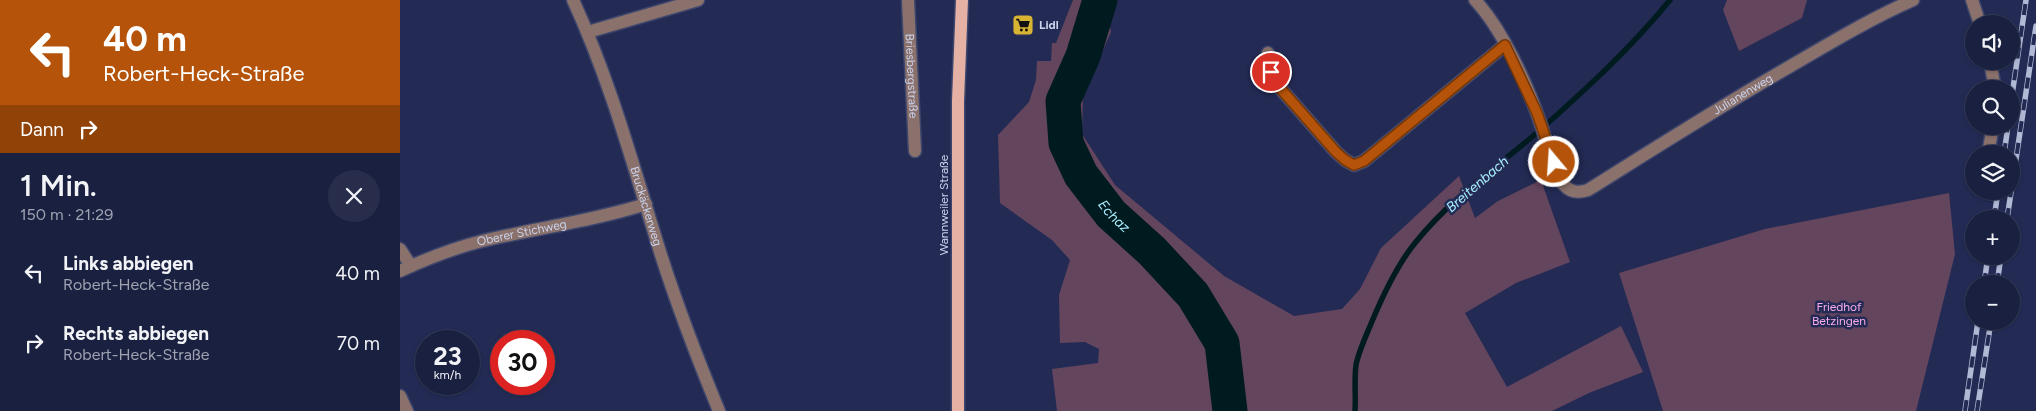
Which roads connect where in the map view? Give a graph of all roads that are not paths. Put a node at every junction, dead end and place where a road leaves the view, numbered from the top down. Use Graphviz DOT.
graph roads {
  1 [pos="574,0"];
  2 [pos="698,0"];
  3 [pos="908,0"];
  4 [pos="962,0"];
  5 [pos="1476,0"];
  6 [pos="1913,0"];
  7 [pos="1972,0"];
  8 [pos="1977,15"];
  9 [pos="588,32"];
  10 [pos="1505,45"];
  11 [pos="1268,53"];
  12 [pos="915,151"];
  13 [pos="646,204"];
  14 [pos="400,249"];
  15 [pos="405,269"];
  16 [pos="400,396"];
  17 [pos="407,411"];
  18 [pos="719,411"];
  19 [pos="958,411"];
  1 -- 9 [label="street, Bruckäckerweg"];
  2 -- 9 [label="street"];
  3 -- 12 [label="street, Briesbergstraße"];
  4 -- 19 [label="main road, Wannweiler Straße"];
  5 -- 10 [label="street"];
  6 -- 10 [label="street, Julianenweg"];
  7 -- 8 [label="street"];
  9 -- 13 [label="street, Bruckäckerweg"];
  10 -- 11 [label="street"];
  13 -- 15 [label="street, Oberer Stichweg"];
  13 -- 18 [label="street, Bruckäckerweg"];
  14 -- 15 [label="street"];
  16 -- 17 [label="street"];
}
